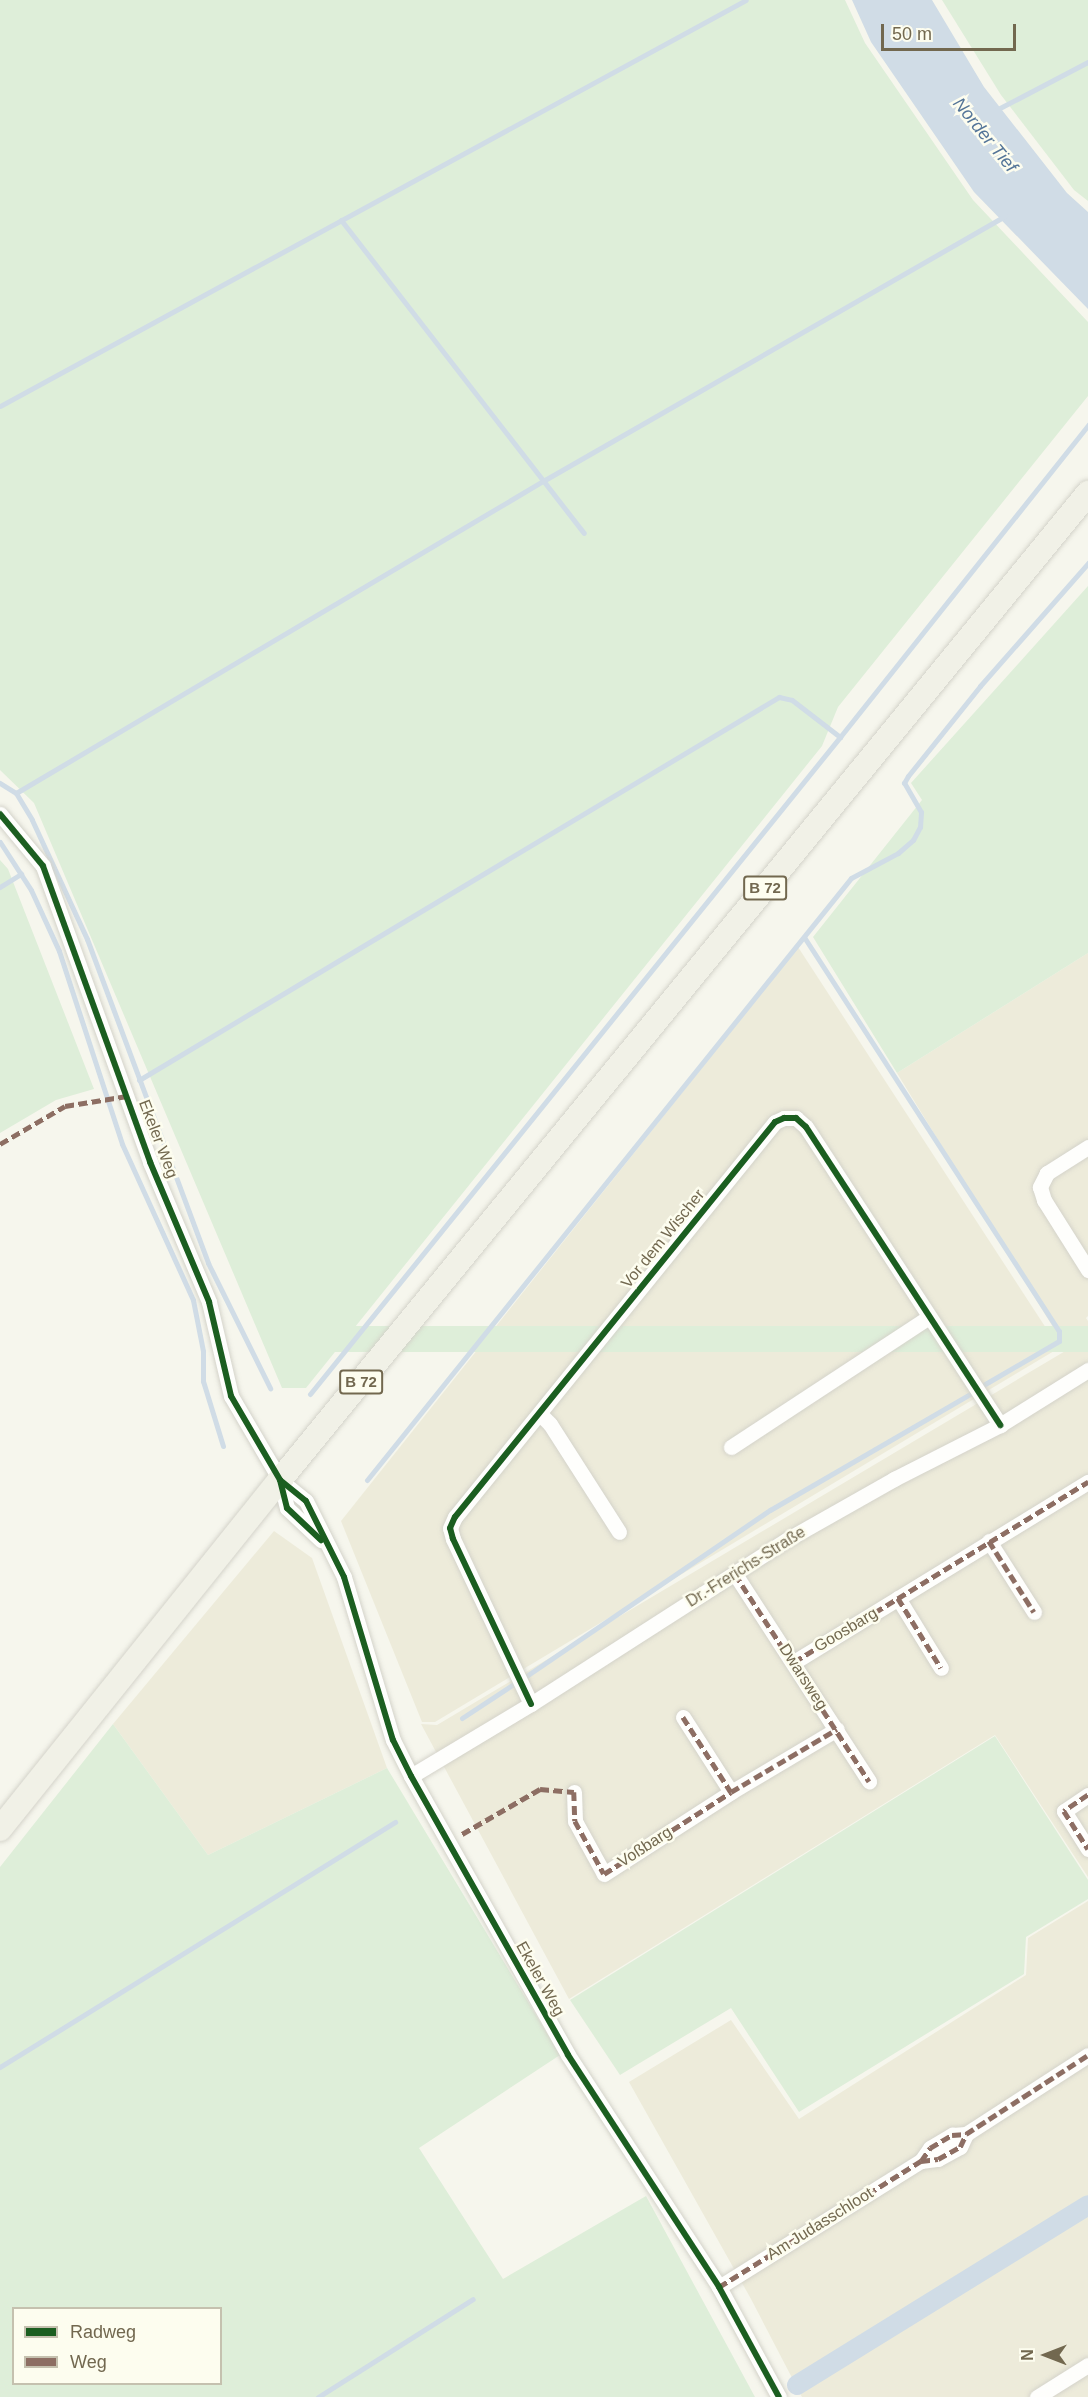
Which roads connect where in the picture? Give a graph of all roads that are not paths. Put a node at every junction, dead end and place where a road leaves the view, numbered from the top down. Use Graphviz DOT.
graph roads {
  1 [pos="1088,493"];
  2 [pos="0,814"];
  3 [pos="1088,1147"];
  4 [pos="1088,1270"];
  5 [pos="929,1317"];
  6 [pos="1088,1370"];
  7 [pos="540,1414"];
  8 [pos="1000,1425"];
  9 [pos="731,1447"];
  10 [pos="280,1480"];
  11 [pos="1086,1489"];
  12 [pos="619,1532"];
  13 [pos="989,1541"];
  14 [pos="735,1574"];
  15 [pos="898,1598"];
  16 [pos="1034,1612"];
  17 [pos="794,1662"];
  18 [pos="941,1668"];
  19 [pos="531,1704"];
  20 [pos="683,1717"];
  21 [pos="837,1729"];
  22 [pos="411,1776"];
  23 [pos="869,1781"];
  24 [pos="574,1792"];
  25 [pos="731,1792"];
  26 [pos="1088,1795"];
  27 [pos="0,1829"];
  28 [pos="1088,1849"];
  29 [pos="1088,2055"];
  30 [pos="719,2287"];
  31 [pos="1088,2365"];
  32 [pos="779,2397"];
  33 [pos="1036,2397"];
  1 -- 10 [label="main road, B 72"];
  2 -- 10 [label="street, Ekeler Weg"];
  3 -- 4 [label="street"];
  5 -- 7 [label="street, Vor dem Wischer"];
  5 -- 8 [label="street, Vor dem Wischer"];
  5 -- 9 [label="street"];
  6 -- 8 [label="street, Dr.-Frerichs-Straße"];
  7 -- 12 [label="street"];
  7 -- 19 [label="street, Vor dem Wischer"];
  8 -- 14 [label="street, Dr.-Frerichs-Straße"];
  10 -- 22 [label="street, Ekeler Weg"];
  10 -- 27 [label="main road, B 72"];
  11 -- 13 [label="street, Goosbarg"];
  13 -- 15 [label="street, Goosbarg"];
  13 -- 16 [label="street"];
  14 -- 17 [label="street, Dwarsweg"];
  14 -- 19 [label="street, Dr.-Frerichs-Straße"];
  15 -- 17 [label="street, Goosbarg"];
  15 -- 18 [label="street"];
  17 -- 21 [label="street, Dwarsweg"];
  19 -- 22 [label="street, Dr.-Frerichs-Straße"];
  20 -- 25 [label="street"];
  21 -- 23 [label="street, Dwarsweg"];
  21 -- 25 [label="street, Voßbarg"];
  22 -- 30 [label="street, Ekeler Weg"];
  24 -- 25 [label="street, Voßbarg"];
  26 -- 28 [label="street"];
  29 -- 30 [label="street, Am Judasschloot"];
  30 -- 32 [label="street, Ekeler Weg"];
  31 -- 33 [label="street"];
}
